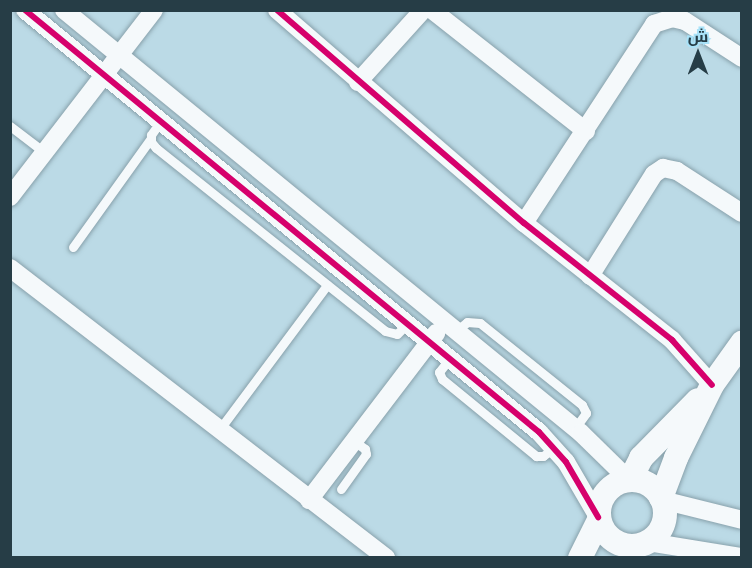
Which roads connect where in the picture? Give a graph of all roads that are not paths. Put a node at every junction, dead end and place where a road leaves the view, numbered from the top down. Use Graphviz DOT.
graph roads {
  1 [pos="25,10"];
  2 [pos="64,10"];
  3 [pos="154,10"];
  4 [pos="277,10"];
  5 [pos="423,10"];
  6 [pos="432,10"];
  7 [pos="118,55"];
  8 [pos="741,58"];
  9 [pos="103,74"];
  10 [pos="358,82"];
  11 [pos="160,122"];
  12 [pos="10,126"];
  13 [pos="586,131"];
  14 [pos="151,138"];
  15 [pos="44,152"];
  16 [pos="10,197"];
  17 [pos="741,213"];
  18 [pos="524,223"];
  19 [pos="74,247"];
  20 [pos="10,268"];
  21 [pos="590,276"];
  22 [pos="327,285"];
  23 [pos="408,323"];
  24 [pos="450,326"];
  25 [pos="430,341"];
  26 [pos="741,343"];
  27 [pos="712,385"];
  28 [pos="219,430"];
  29 [pos="354,441"];
  30 [pos="630,480"];
  31 [pos="341,489"];
  32 [pos="662,499"];
  33 [pos="309,500"];
  34 [pos="599,518"];
  35 [pos="741,520"];
  36 [pos="640,548"];
  37 [pos="741,557"];
  38 [pos="386,558"];
  39 [pos="580,558"];
  1 -- 9 [label="street"];
  2 -- 7 [label="street"];
  3 -- 7 [label="street"];
  4 -- 10 [label="street"];
  5 -- 10 [label="street"];
  6 -- 13 [label="street"];
  7 -- 9 [label="street"];
  7 -- 24 [label="street"];
  8 -- 13 [label="street"];
  9 -- 11 [label="street"];
  9 -- 15 [label="street"];
  10 -- 18 [label="street"];
  11 -- 14 [label="lane"];
  11 -- 23 [label="street"];
  12 -- 15 [label="lane"];
  13 -- 18 [label="street"];
  14 -- 19 [label="lane"];
  14 -- 22 [label="lane"];
  15 -- 16 [label="street"];
  17 -- 21 [label="street"];
  18 -- 21 [label="street"];
  20 -- 28 [label="street"];
  21 -- 27 [label="street"];
  22 -- 23 [label="lane"];
  22 -- 28 [label="lane"];
  23 -- 25 [label="street"];
  24 -- 25 [label="street"];
  24 -- 30 [label="street"];
  25 -- 29 [label="street"];
  25 -- 34 [label="street"];
  26 -- 27 [label="main road"];
  27 -- 30 [label="main road"];
  27 -- 32 [label="main road"];
  28 -- 33 [label="street"];
  29 -- 31 [label="lane"];
  29 -- 33 [label="street"];
  30 -- 32 [label="main road"];
  30 -- 34 [label="main road"];
  32 -- 35 [label="street"];
  32 -- 36 [label="main road"];
  33 -- 38 [label="street"];
  34 -- 36 [label="main road"];
  34 -- 39 [label="main road"];
  36 -- 37 [label="street"];
}
